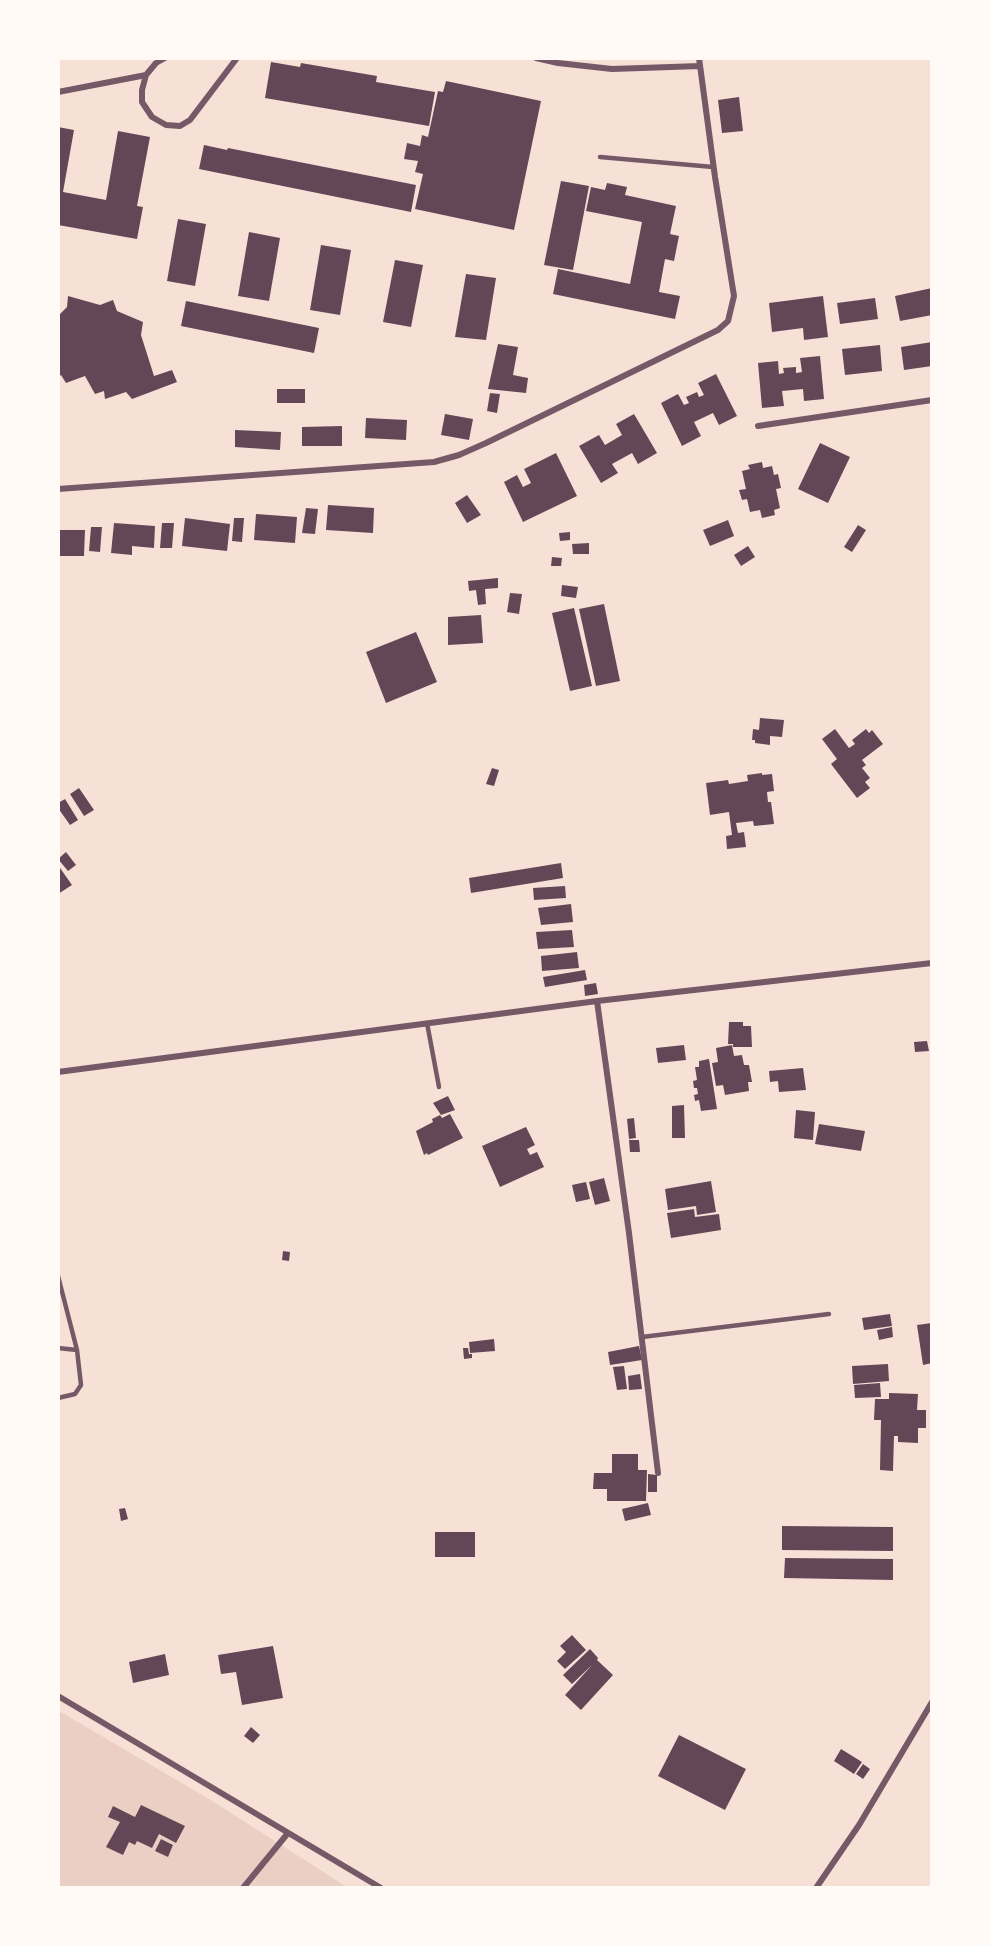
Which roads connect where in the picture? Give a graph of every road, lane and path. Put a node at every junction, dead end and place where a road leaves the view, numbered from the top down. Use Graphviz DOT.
graph roads {
  1 [pos="165,58"];
  2 [pos="237,58"];
  3 [pos="536,58"];
  4 [pos="699,62"];
  5 [pos="146,75"];
  6 [pos="58,92"];
  7 [pos="600,157"];
  8 [pos="713,166"];
  9 [pos="932,400"];
  10 [pos="758,426"];
  11 [pos="58,489"];
  12 [pos="932,963"];
  13 [pos="597,1001"];
  14 [pos="427,1023"];
  15 [pos="58,1072"];
  16 [pos="439,1087"];
  17 [pos="58,1276"];
  18 [pos="830,1314"];
  19 [pos="642,1337"];
  20 [pos="58,1348"];
  21 [pos="77,1350"];
  22 [pos="58,1398"];
  23 [pos="657,1473"];
  24 [pos="58,1696"];
  25 [pos="932,1702"];
  26 [pos="288,1833"];
  27 [pos="243,1887"];
  28 [pos="381,1887"];
  29 [pos="816,1887"];
  1 -- 5 [label="street"];
  2 -- 5 [label="street"];
  3 -- 4 [label="street"];
  4 -- 8 [label="street"];
  5 -- 6 [label="street"];
  7 -- 8 [label="lane"];
  8 -- 11 [label="street"];
  9 -- 10 [label="street"];
  12 -- 13 [label="street"];
  13 -- 14 [label="street"];
  13 -- 19 [label="street"];
  14 -- 15 [label="street"];
  14 -- 16 [label="lane"];
  17 -- 21 [label="lane"];
  18 -- 19 [label="lane"];
  19 -- 23 [label="street"];
  20 -- 21 [label="lane"];
  21 -- 22 [label="lane"];
  24 -- 26 [label="street"];
  25 -- 29 [label="street"];
  26 -- 27 [label="street"];
  26 -- 28 [label="street"];
}
